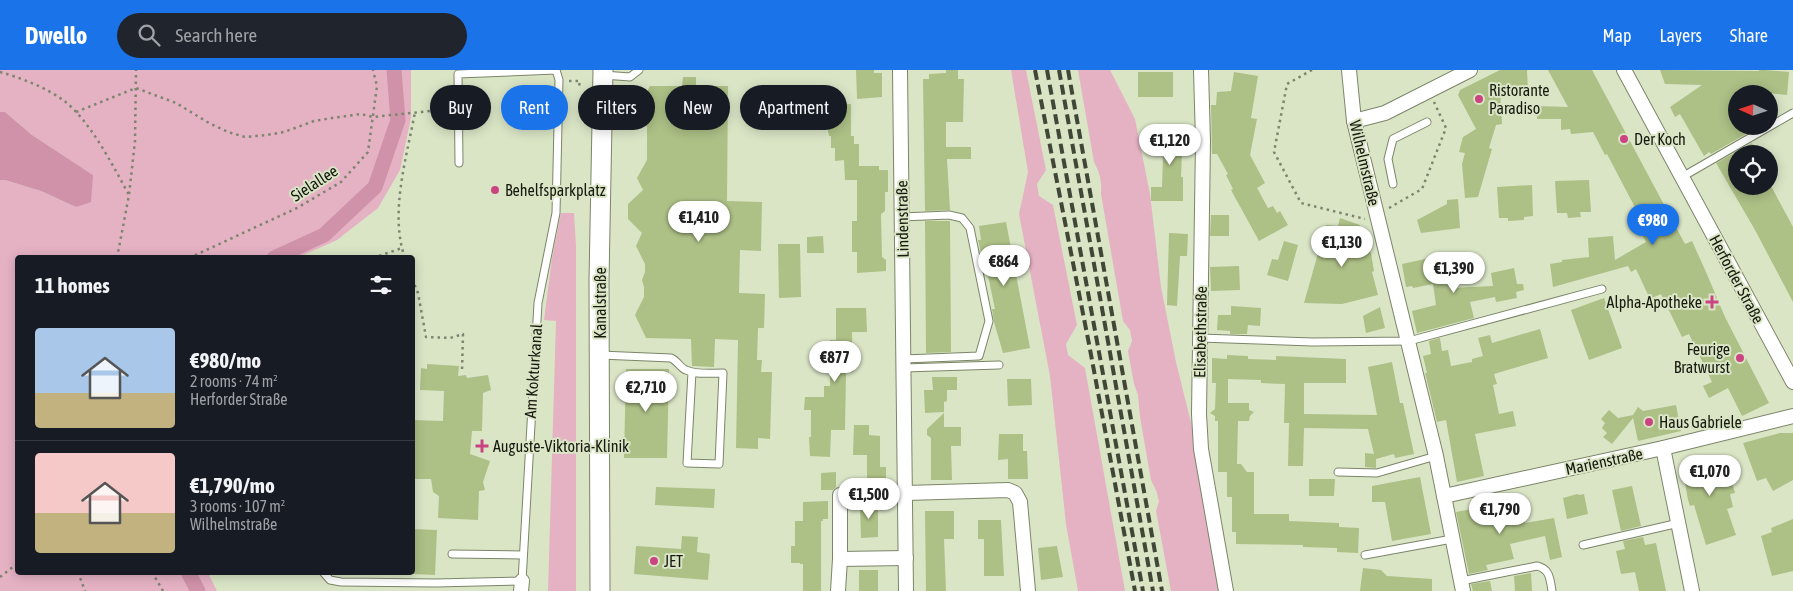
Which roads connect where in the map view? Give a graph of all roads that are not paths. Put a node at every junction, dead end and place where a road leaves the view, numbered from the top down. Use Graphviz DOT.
graph roads {
  1 [pos="639,70"];
  2 [pos="900,70"];
  3 [pos="1201,70"];
  4 [pos="1349,70"];
  5 [pos="1470,70"];
  6 [pos="1624,70"];
  7 [pos="603,72"];
  8 [pos="1793,113"];
  9 [pos="1354,121"];
  10 [pos="1427,122"];
  11 [pos="459,163"];
  12 [pos="1682,177"];
  13 [pos="1393,184"];
  14 [pos="902,216"];
  15 [pos="1602,289"];
  16 [pos="1200,338"];
  17 [pos="1409,341"];
  18 [pos="600,355"];
  19 [pos="904,364"];
  20 [pos="999,365"];
  21 [pos="1789,366"];
  22 [pos="692,372"];
  23 [pos="1793,382"];
  24 [pos="1793,416"];
  25 [pos="1663,448"];
  26 [pos="1436,456"];
  27 [pos="1338,472"];
  28 [pos="906,493"];
  29 [pos="840,495"];
  30 [pos="1444,496"];
  31 [pos="1679,523"];
  32 [pos="1452,539"];
  33 [pos="1583,545"];
  34 [pos="452,554"];
  35 [pos="1365,555"];
  36 [pos="523,556"];
  37 [pos="906,558"];
  38 [pos="840,559"];
  39 [pos="326,575"];
  40 [pos="522,586"];
  41 [pos="1462,586"];
  42 [pos="600,591"];
  43 [pos="838,591"];
  44 [pos="906,591"];
  45 [pos="1028,591"];
  46 [pos="1226,591"];
  47 [pos="1552,591"];
  48 [pos="1692,591"];
  1 -- 7 [label="lane"];
  2 -- 14 [label="street, Lindenstraße"];
  3 -- 16 [label="street, Elisabethstraße"];
  4 -- 9 [label="street, Wilhelmstraße"];
  5 -- 9 [label="street"];
  6 -- 12 [label="street, Herforder Straße"];
  7 -- 18 [label="main road, Kanalstraße"];
  8 -- 12 [label="lane"];
  9 -- 17 [label="street, Wilhelmstraße"];
  10 -- 13 [label="lane"];
  11 -- 36 [label="lane, Am Kokturkanal"];
  12 -- 21 [label="street, Herforder Straße"];
  14 -- 19 [label="street, Lindenstraße"];
  14 -- 19 [label="lane"];
  15 -- 17 [label="lane"];
  16 -- 17 [label="lane"];
  16 -- 46 [label="street, Elisabethstraße"];
  17 -- 26 [label="street, Wilhelmstraße"];
  18 -- 22 [label="lane"];
  18 -- 42 [label="main road, Kanalstraße"];
  19 -- 20 [label="lane"];
  19 -- 28 [label="street, Lindenstraße"];
  21 -- 23 [label="street, Herforder Straße"];
  22 -- 22 [label="lane"];
  24 -- 25 [label="street, Marienstraße"];
  25 -- 30 [label="street, Marienstraße"];
  25 -- 31 [label="street"];
  26 -- 27 [label="lane"];
  26 -- 30 [label="street, Wilhelmstraße"];
  28 -- 37 [label="street, Lindenstraße"];
  28 -- 45 [label="street"];
  29 -- 38 [label="street"];
  30 -- 32 [label="street, Wilhelmstraße"];
  31 -- 33 [label="lane"];
  31 -- 48 [label="street"];
  32 -- 35 [label="lane"];
  32 -- 41 [label="street, Wilhelmstraße"];
  34 -- 36 [label="lane"];
  36 -- 40 [label="lane, Am Kokturkanal"];
  37 -- 38 [label="street"];
  37 -- 44 [label="street, Lindenstraße"];
  38 -- 43 [label="street"];
  39 -- 40 [label="lane"];
  41 -- 47 [label="lane"];
}
